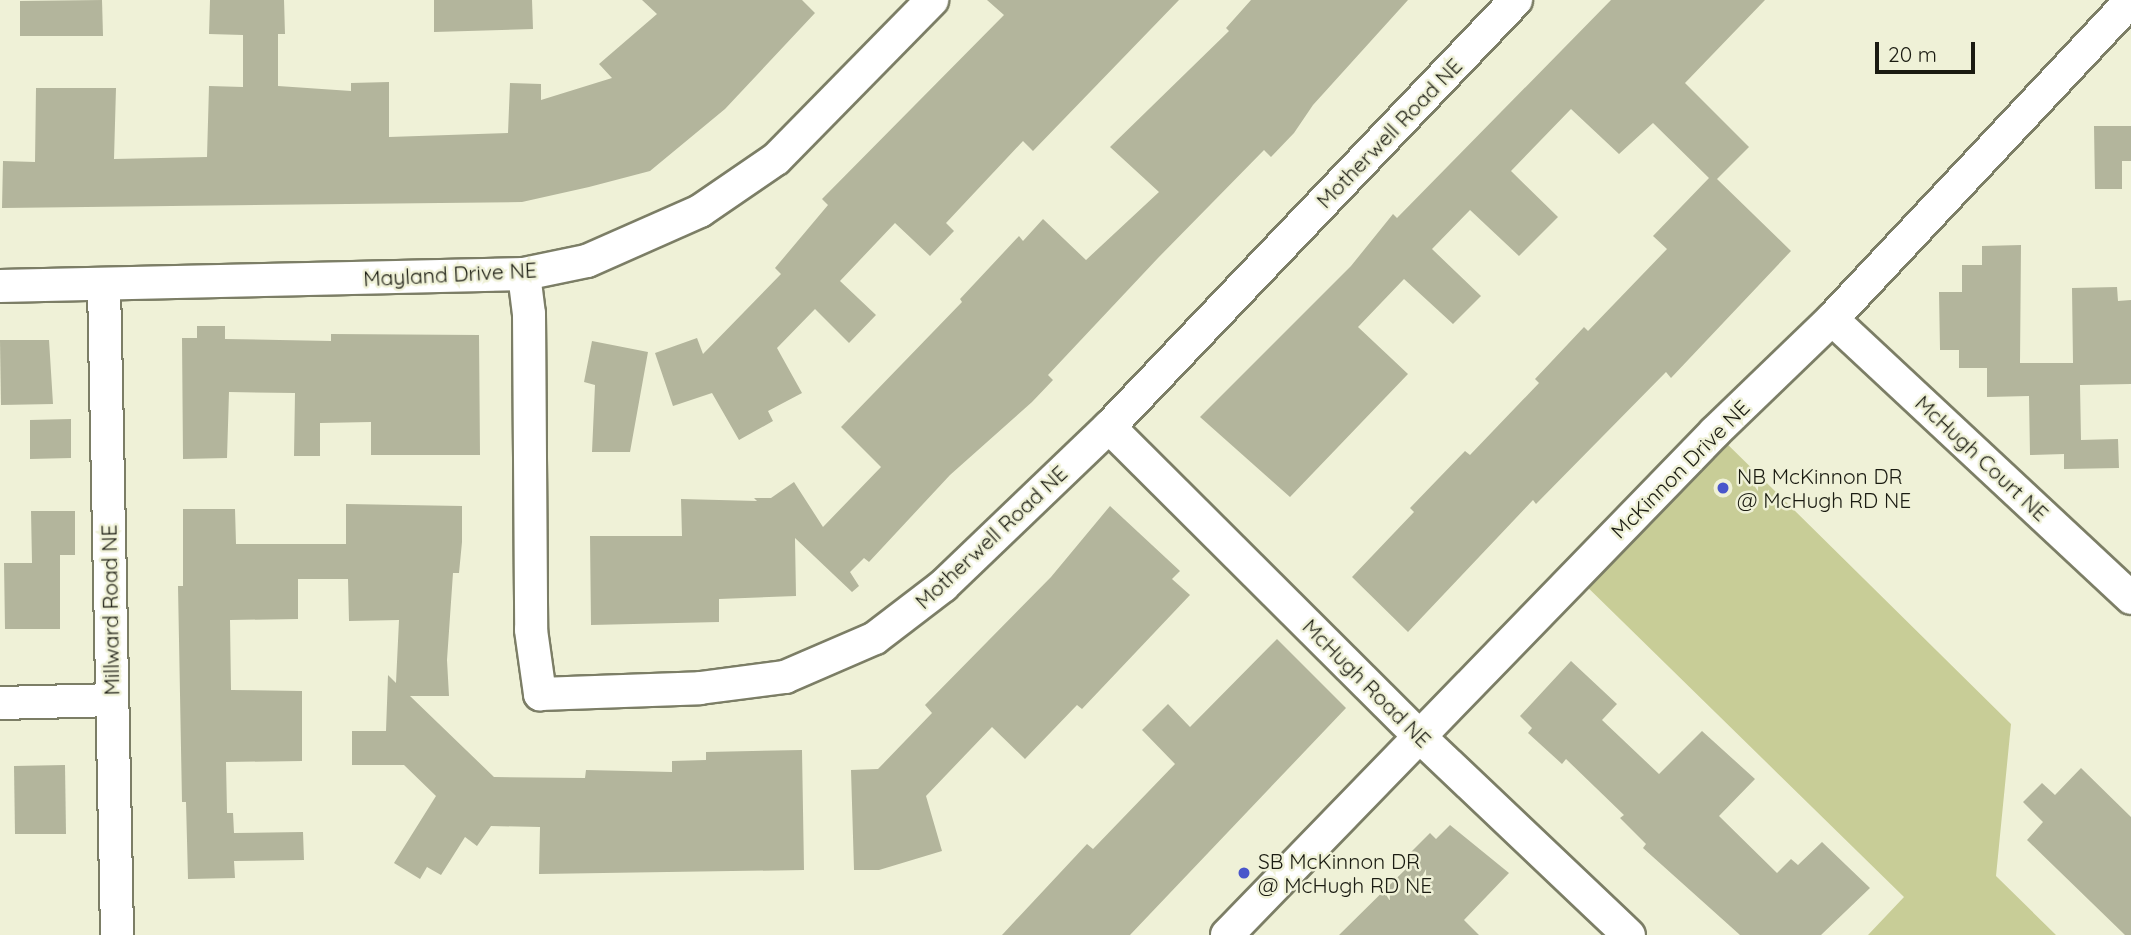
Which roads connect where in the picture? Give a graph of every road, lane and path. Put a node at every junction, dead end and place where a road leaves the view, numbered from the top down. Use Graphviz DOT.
graph roads {
  1 [pos="932,0"];
  2 [pos="1516,0"];
  3 [pos="2131,1"];
  4 [pos="524,274"];
  5 [pos="104,285"];
  6 [pos="0,286"];
  7 [pos="1832,319"];
  8 [pos="1109,427"];
  9 [pos="2131,598"];
  10 [pos="112,700"];
  11 [pos="0,703"];
  12 [pos="1420,737"];
  13 [pos="117,935"];
  14 [pos="1227,935"];
  15 [pos="1629,935"];
  1 -- 4 [label="street, Mayland Drive NE"];
  2 -- 8 [label="street, Motherwell Road NE"];
  3 -- 7 [label="street, McKinnon Drive NE"];
  4 -- 5 [label="street, Mayland Drive NE"];
  4 -- 8 [label="street, Motherwell Road NE"];
  5 -- 6 [label="street, Mayland Drive NE"];
  5 -- 10 [label="street, Millward Road NE"];
  7 -- 9 [label="street, McHugh Court NE"];
  7 -- 12 [label="street, McKinnon Drive NE"];
  8 -- 12 [label="street, McHugh Road NE"];
  10 -- 11 [label="street"];
  10 -- 13 [label="street, Millward Road NE"];
  12 -- 14 [label="street, McKinnon Drive NE"];
  12 -- 15 [label="street, McHugh Road NE"];
}
